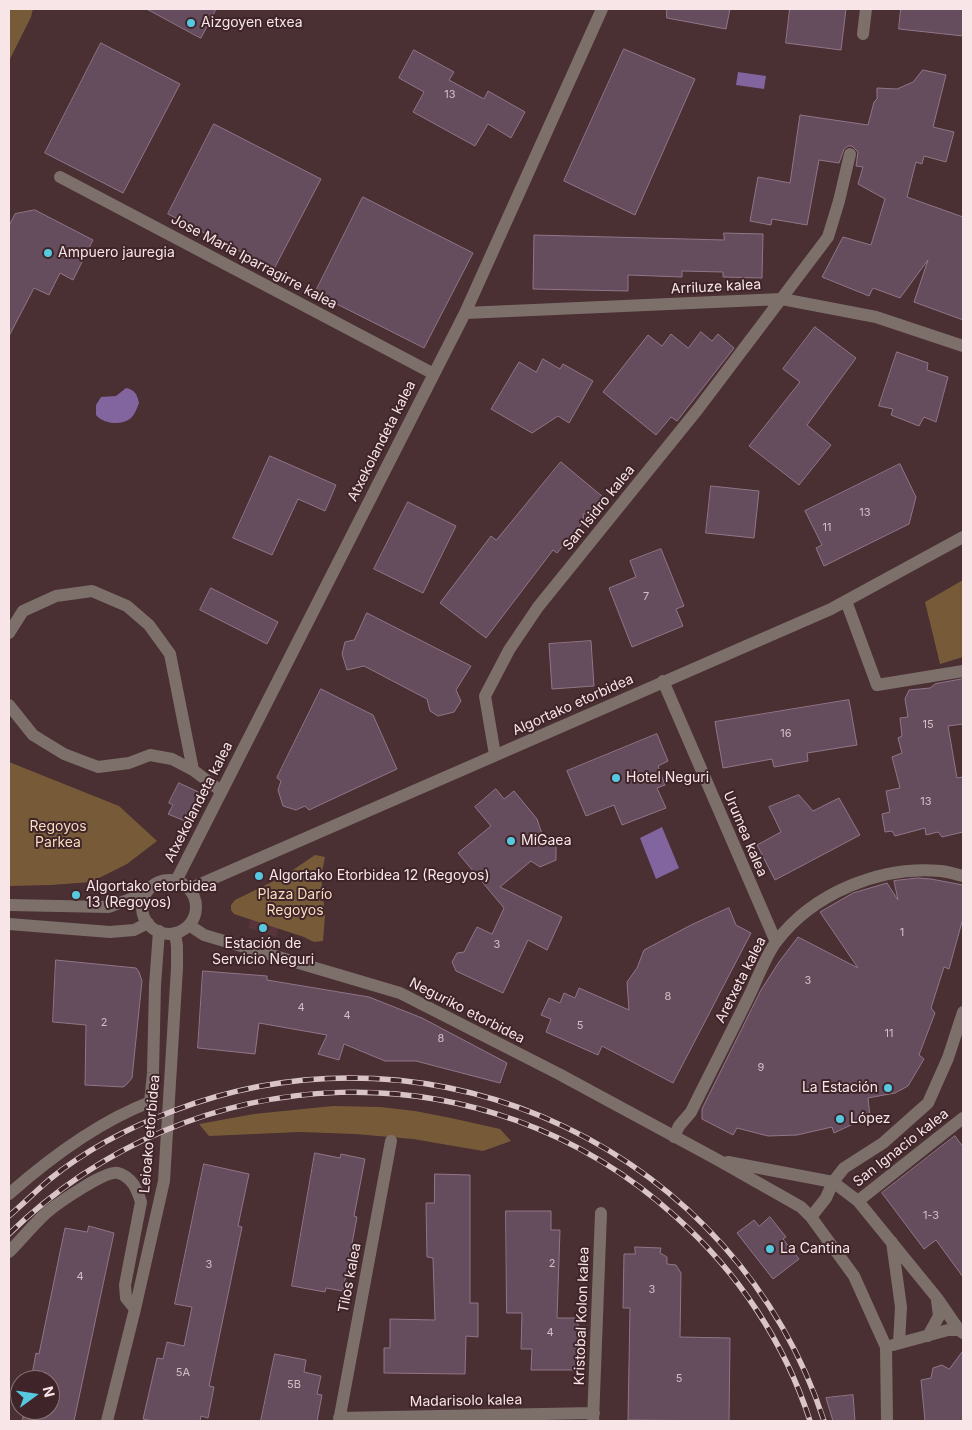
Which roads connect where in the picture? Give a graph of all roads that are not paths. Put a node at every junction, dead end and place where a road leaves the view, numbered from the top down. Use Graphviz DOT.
graph roads {
  1 [pos="602,9"];
  2 [pos="866,9"];
  3 [pos="863,34"];
  4 [pos="850,154"];
  5 [pos="60,177"];
  6 [pos="782,299"];
  7 [pos="465,314"];
  8 [pos="963,346"];
  9 [pos="434,374"];
  10 [pos="963,537"];
  11 [pos="846,601"];
  12 [pos="9,633"];
  13 [pos="963,671"];
  14 [pos="663,681"];
  15 [pos="9,705"];
  16 [pos="495,755"];
  17 [pos="193,770"];
  18 [pos="222,791"];
  19 [pos="963,876"];
  20 [pos="176,881"];
  21 [pos="189,889"];
  22 [pos="146,893"];
  23 [pos="9,905"];
  24 [pos="148,923"];
  25 [pos="9,924"];
  26 [pos="189,925"];
  27 [pos="159,932"];
  28 [pos="175,933"];
  29 [pos="776,942"];
  30 [pos="963,1012"];
  31 [pos="963,1118"];
  32 [pos="674,1137"];
  33 [pos="392,1141"];
  34 [pos="718,1160"];
  35 [pos="833,1182"];
  36 [pos="9,1194"];
  37 [pos="858,1200"];
  38 [pos="601,1213"];
  39 [pos="811,1218"];
  40 [pos="892,1242"];
  41 [pos="9,1252"];
  42 [pos="937,1298"];
  43 [pos="135,1309"];
  44 [pos="961,1332"];
  45 [pos="928,1336"];
  46 [pos="899,1343"];
  47 [pos="886,1347"];
  48 [pos="594,1417"];
  49 [pos="339,1420"];
  50 [pos="107,1421"];
  51 [pos="887,1421"];
  1 -- 7 [label="street, Atxekolandeta kalea"];
  2 -- 3 [label="street"];
  4 -- 6 [label="street, San Isidro kalea"];
  5 -- 9 [label="street, Jose Maria Iparragirre kalea"];
  6 -- 7 [label="street, Arriluze kalea"];
  6 -- 8 [label="street, Arriluze kalea"];
  6 -- 16 [label="street, San Isidro kalea"];
  7 -- 9 [label="street, Atxekolandeta kalea"];
  9 -- 18 [label="street, Atxekolandeta kalea"];
  10 -- 11 [label="street, Algortako etorbidea"];
  11 -- 13 [label="street"];
  11 -- 14 [label="street, Algortako etorbidea"];
  12 -- 17 [label="street"];
  14 -- 16 [label="street, Algortako etorbidea"];
  14 -- 29 [label="street, Urumea kalea"];
  15 -- 17 [label="street"];
  16 -- 21 [label="street, Algortako etorbidea"];
  17 -- 18 [label="street"];
  18 -- 20 [label="street, Atxekolandeta kalea"];
  19 -- 29 [label="street, Aretxeta kalea"];
  20 -- 21 [label="street"];
  20 -- 22 [label="street"];
  21 -- 26 [label="street"];
  22 -- 23 [label="street"];
  22 -- 24 [label="street"];
  24 -- 25 [label="street"];
  24 -- 27 [label="street"];
  26 -- 28 [label="street"];
  26 -- 32 [label="street, Neguriko etorbidea"];
  27 -- 28 [label="street"];
  27 -- 36 [label="street"];
  28 -- 43 [label="street, Leioako etorbidea"];
  29 -- 32 [label="street, Aretxeta kalea"];
  30 -- 35 [label="street"];
  31 -- 37 [label="street, San Ignacio kalea"];
  32 -- 34 [label="street, Neguriko etorbidea"];
  33 -- 49 [label="street, Tilos kalea"];
  34 -- 35 [label="street, Neguriko etorbidea"];
  34 -- 39 [label="street, Neguriko etorbidea"];
  35 -- 37 [label="street, Neguriko etorbidea"];
  35 -- 39 [label="street"];
  37 -- 40 [label="street, Neguriko etorbidea"];
  38 -- 48 [label="street, Kristobal Kolon kalea"];
  39 -- 47 [label="street, Neguriko etorbidea"];
  40 -- 42 [label="street, Neguriko etorbidea"];
  40 -- 46 [label="street"];
  41 -- 43 [label="street"];
  42 -- 44 [label="street, Neguriko etorbidea"];
  42 -- 45 [label="street"];
  43 -- 50 [label="street, Leioako etorbidea"];
  44 -- 45 [label="street"];
  45 -- 46 [label="street"];
  46 -- 47 [label="street"];
  47 -- 51 [label="street"];
  48 -- 49 [label="street, Madarisolo kalea"];
}
